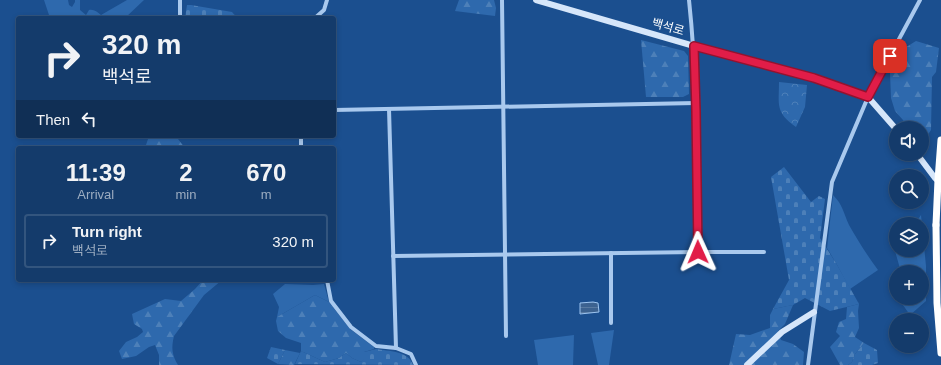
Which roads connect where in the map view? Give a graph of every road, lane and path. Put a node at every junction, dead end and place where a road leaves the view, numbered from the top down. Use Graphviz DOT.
graph roads {
  1 [pos="180,0"];
  2 [pos="327,0"];
  3 [pos="502,0"];
  4 [pos="536,0"];
  5 [pos="689,0"];
  6 [pos="920,0"];
  7 [pos="180,16"];
  8 [pos="316,16"];
  9 [pos="694,46"];
  10 [pos="868,97"];
  11 [pos="696,103"];
  12 [pos="503,107"];
  13 [pos="389,109"];
  14 [pos="336,110"];
  15 [pos="889,121"];
  16 [pos="941,140"];
  17 [pos="922,161"];
  18 [pos="941,184"];
  19 [pos="698,252"];
  20 [pos="764,252"];
  21 [pos="611,253"];
  22 [pos="504,254"];
  23 [pos="393,256"];
  24 [pos="327,282"];
  25 [pos="814,312"];
  26 [pos="611,323"];
  27 [pos="506,336"];
  28 [pos="396,348"];
  29 [pos="941,353"];
  30 [pos="416,365"];
  31 [pos="747,365"];
  32 [pos="808,365"];
  1 -- 7 [label="street"];
  2 -- 8 [label="street"];
  3 -- 12 [label="street"];
  4 -- 9 [label="street, 백석로"];
  5 -- 9 [label="street"];
  6 -- 10 [label="street"];
  9 -- 10 [label="street, 백석로"];
  9 -- 11 [label="street"];
  10 -- 15 [label="street, 백석로"];
  10 -- 25 [label="street"];
  11 -- 12 [label="street"];
  11 -- 19 [label="street"];
  12 -- 13 [label="street"];
  12 -- 22 [label="street"];
  13 -- 14 [label="street"];
  13 -- 23 [label="street"];
  16 -- 29 [label="highway, bridge"];
  17 -- 18 [label="street"];
  19 -- 20 [label="street"];
  19 -- 21 [label="street"];
  21 -- 22 [label="street"];
  21 -- 26 [label="street"];
  22 -- 23 [label="street"];
  22 -- 27 [label="street"];
  23 -- 28 [label="street"];
  24 -- 28 [label="street"];
  25 -- 31 [label="street"];
  25 -- 32 [label="street"];
  28 -- 30 [label="street"];
}
